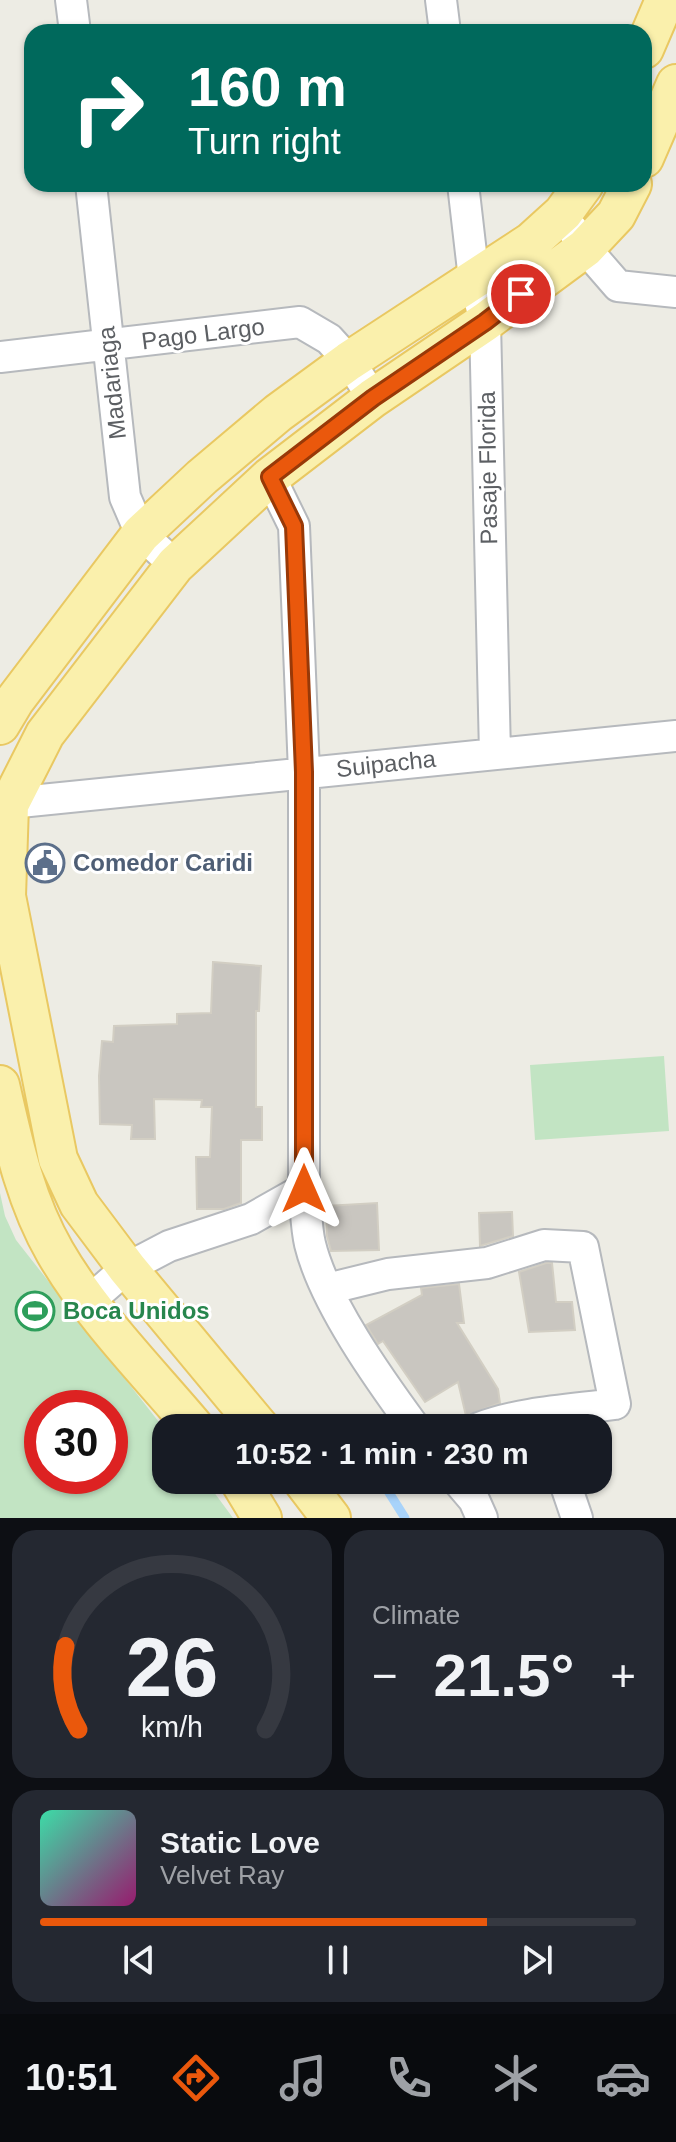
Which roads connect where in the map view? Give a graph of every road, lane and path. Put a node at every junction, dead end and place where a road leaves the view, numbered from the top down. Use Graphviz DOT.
graph roads {
  1 [pos="71,0"];
  2 [pos="441,0"];
  3 [pos="74,24"];
  4 [pos="444,24"];
  5 [pos="676,84"];
  6 [pos="652,140"];
  7 [pos="92,192"];
  8 [pos="464,192"];
  9 [pos="628,192"];
  10 [pos="574,199"];
  11 [pos="585,248"];
  12 [pos="474,279"];
  13 [pos="676,292"];
  14 [pos="485,322"];
  15 [pos="107,346"];
  16 [pos="0,357"];
  17 [pos="349,361"];
  18 [pos="373,398"];
  19 [pos="270,477"];
  20 [pos="141,534"];
  21 [pos="175,565"];
  22 [pos="0,725"];
  23 [pos="676,736"];
  24 [pos="495,754"];
  25 [pos="304,772"];
  26 [pos="4,805"];
  27 [pos="3,897"];
  28 [pos="0,1085"];
  29 [pos="304,1189"];
  30 [pos="127,1268"];
  31 [pos="327,1289"];
  32 [pos="89,1301"];
  33 [pos="183,1414"];
  34 [pos="248,1414"];
  35 [pos="405,1414"];
  36 [pos="578,1414"];
  37 [pos="247,1494"];
  38 [pos="313,1494"];
  39 [pos="469,1494"];
  40 [pos="569,1494"];
  41 [pos="262,1518"];
  42 [pos="331,1518"];
  43 [pos="482,1518"];
  44 [pos="577,1518"];
  1 -- 3 [label="street"];
  2 -- 4 [label="street"];
  5 -- 6 [label="main road"];
  7 -- 15 [label="street, Madariaga"];
  8 -- 12 [label="street, Pasaje Florida"];
  9 -- 11 [label="main road"];
  10 -- 11 [label="street"];
  10 -- 12 [label="main road"];
  11 -- 13 [label="street"];
  11 -- 14 [label="main road"];
  12 -- 14 [label="street, Pasaje Florida"];
  12 -- 17 [label="main road"];
  14 -- 18 [label="main road"];
  14 -- 24 [label="street, Pasaje Florida"];
  15 -- 16 [label="street, Pago Largo"];
  15 -- 17 [label="street, Pago Largo"];
  15 -- 20 [label="street, Madariaga"];
  17 -- 18 [label="street, Pago Largo"];
  17 -- 20 [label="main road"];
  18 -- 19 [label="main road"];
  19 -- 21 [label="main road"];
  19 -- 25 [label="street"];
  20 -- 21 [label="street, Madariaga"];
  20 -- 22 [label="main road"];
  21 -- 26 [label="main road"];
  23 -- 24 [label="street, Suipacha"];
  24 -- 25 [label="street, Suipacha"];
  25 -- 26 [label="street, Suipacha"];
  25 -- 29 [label="street"];
  26 -- 27 [label="main road"];
  27 -- 30 [label="main road"];
  28 -- 32 [label="main road"];
  29 -- 30 [label="street"];
  29 -- 31 [label="street"];
  30 -- 32 [label="street"];
  30 -- 34 [label="main road"];
  31 -- 35 [label="street"];
  31 -- 36 [label="street"];
  32 -- 33 [label="main road"];
  37 -- 41 [label="main road"];
  38 -- 42 [label="main road"];
  39 -- 43 [label="street"];
  40 -- 44 [label="street"];
}
